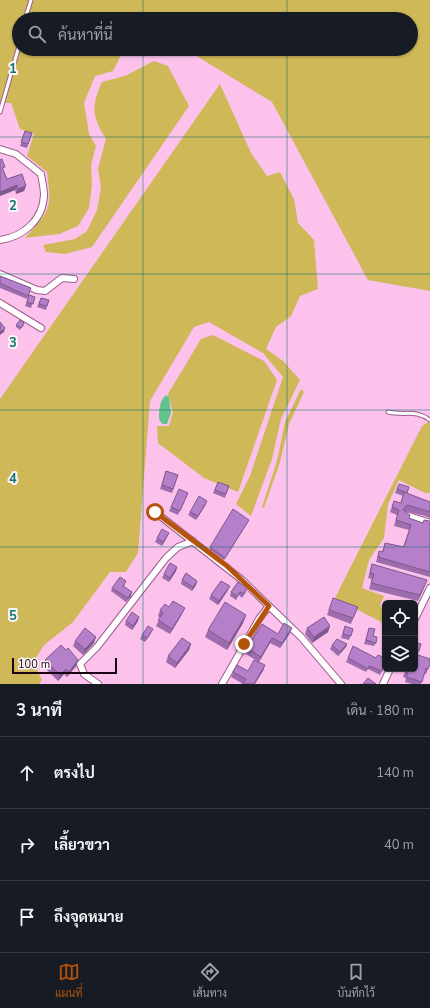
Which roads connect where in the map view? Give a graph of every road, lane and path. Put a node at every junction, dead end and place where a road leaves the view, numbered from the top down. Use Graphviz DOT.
graph roads {
  1 [pos="31,0"];
  2 [pos="27,12"];
  3 [pos="16,56"];
  4 [pos="0,112"];
  5 [pos="0,149"];
  6 [pos="0,240"];
  7 [pos="0,274"];
  8 [pos="74,279"];
  9 [pos="0,304"];
  10 [pos="41,328"];
  11 [pos="388,412"];
  12 [pos="430,420"];
  13 [pos="155,512"];
  14 [pos="406,515"];
  15 [pos="430,522"];
  16 [pos="193,541"];
  17 [pos="430,588"];
  18 [pos="269,606"];
  19 [pos="418,612"];
  20 [pos="389,672"];
  21 [pos="98,684"];
  22 [pos="222,684"];
  23 [pos="341,684"];
  24 [pos="383,684"];
  1 -- 2 [label="lane"];
  3 -- 4 [label="lane"];
  5 -- 6 [label="street"];
  7 -- 8 [label="street"];
  9 -- 10 [label="street"];
  11 -- 12 [label="lane"];
  13 -- 16 [label="street"];
  14 -- 15 [label="street"];
  16 -- 18 [label="street"];
  16 -- 21 [label="street"];
  17 -- 19 [label="street"];
  18 -- 22 [label="street"];
  18 -- 23 [label="street"];
  20 -- 24 [label="street"];
}
